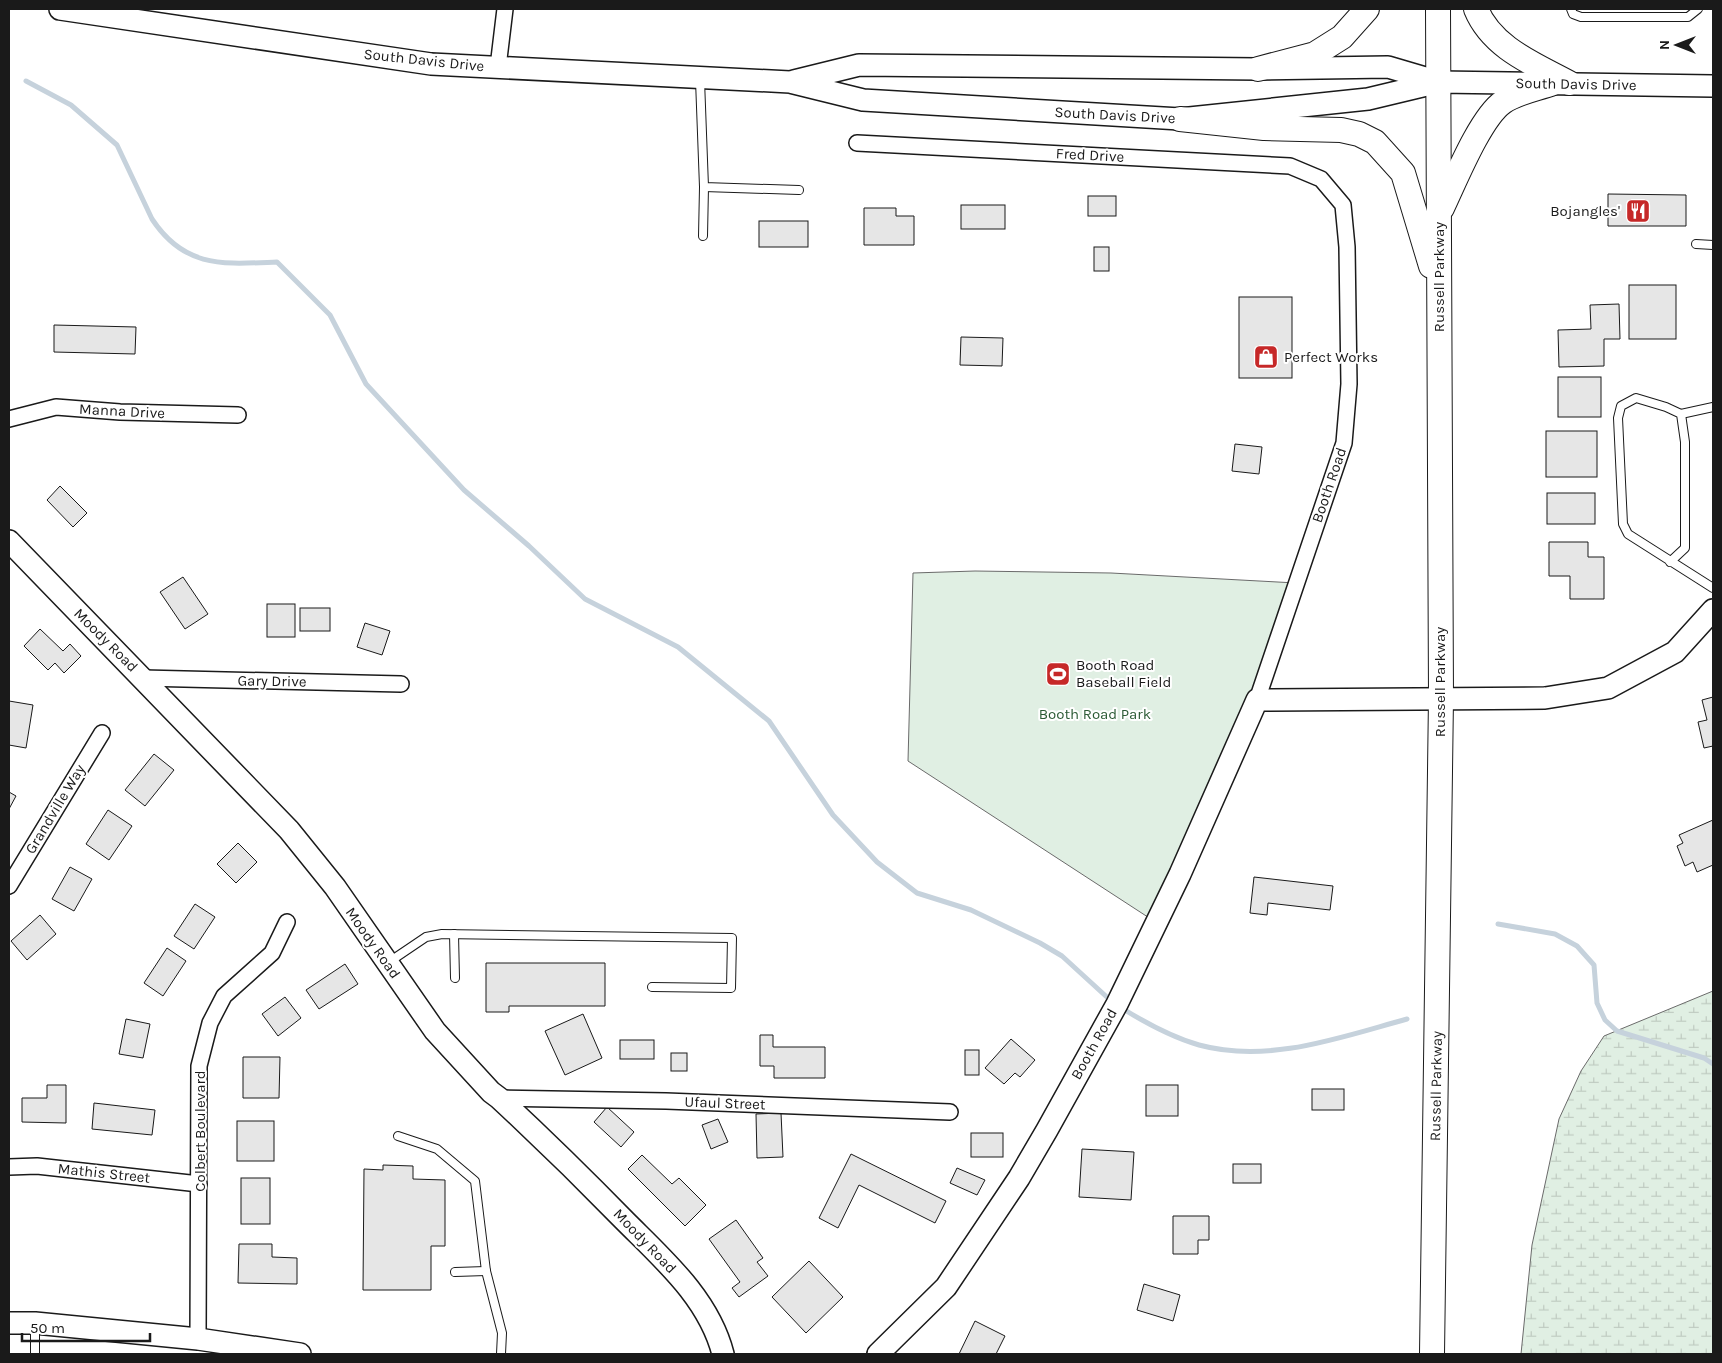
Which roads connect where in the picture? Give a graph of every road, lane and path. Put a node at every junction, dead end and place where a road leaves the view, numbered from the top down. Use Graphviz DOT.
graph roads {
  1 [pos="60,9"];
  2 [pos="504,9"];
  3 [pos="1367,9"];
  4 [pos="1438,9"];
  5 [pos="1476,9"];
  6 [pos="1571,9"];
  7 [pos="1698,9"];
  8 [pos="498,67"];
  9 [pos="1258,69"];
  10 [pos="700,78"];
  11 [pos="790,82"];
  12 [pos="1439,82"];
  13 [pos="1561,83"];
  14 [pos="1713,86"];
  15 [pos="1180,119"];
  16 [pos="857,143"];
  17 [pos="1321,179"];
  18 [pos="704,186"];
  19 [pos="799,190"];
  20 [pos="1439,214"];
  21 [pos="703,236"];
  22 [pos="1696,244"];
  23 [pos="1713,245"];
  24 [pos="1439,292"];
  25 [pos="1713,406"];
  26 [pos="1681,414"];
  27 [pos="238,415"];
  28 [pos="9,419"];
  29 [pos="9,541"];
  30 [pos="1670,562"];
  31 [pos="1713,588"];
  32 [pos="1713,611"];
  33 [pos="143,678"];
  34 [pos="401,684"];
  35 [pos="1441,698"];
  36 [pos="1257,700"];
  37 [pos="102,733"];
  38 [pos="9,886"];
  39 [pos="287,922"];
  40 [pos="454,934"];
  41 [pos="388,964"];
  42 [pos="455,978"];
  43 [pos="652,988"];
  44 [pos="499,1098"];
  45 [pos="950,1112"];
  46 [pos="398,1136"];
  47 [pos="9,1167"];
  48 [pos="199,1184"];
  49 [pos="486,1271"];
  50 [pos="455,1272"];
  51 [pos="9,1323"];
  52 [pos="35,1323"];
  53 [pos="198,1339"];
  54 [pos="34,1354"];
  55 [pos="300,1354"];
  56 [pos="501,1354"];
  57 [pos="724,1354"];
  58 [pos="878,1354"];
  59 [pos="1432,1354"];
  1 -- 8 [label="street, South Davis Drive"];
  2 -- 8 [label="street"];
  3 -- 9 [label="main road"];
  4 -- 12 [label="main road, Russell Parkway"];
  5 -- 13 [label="main road"];
  6 -- 7 [label="lane"];
  8 -- 10 [label="street, South Davis Drive"];
  9 -- 11 [label="street, South Davis Drive"];
  9 -- 12 [label="street, South Davis Drive"];
  10 -- 11 [label="street, South Davis Drive"];
  10 -- 18 [label="lane"];
  11 -- 15 [label="street, South Davis Drive"];
  12 -- 13 [label="street, South Davis Drive"];
  12 -- 15 [label="street, South Davis Drive"];
  12 -- 20 [label="main road, Russell Parkway"];
  13 -- 14 [label="street, South Davis Drive"];
  13 -- 20 [label="main road"];
  15 -- 24 [label="main road"];
  16 -- 17 [label="street, Fred Drive"];
  17 -- 36 [label="street, Booth Road"];
  18 -- 19 [label="lane"];
  18 -- 21 [label="lane"];
  20 -- 24 [label="main road, Russell Parkway"];
  22 -- 23 [label="lane"];
  24 -- 35 [label="main road, Russell Parkway"];
  25 -- 26 [label="lane"];
  26 -- 30 [label="lane"];
  26 -- 30 [label="lane"];
  27 -- 28 [label="street, Manna Drive"];
  29 -- 33 [label="street, Moody Road"];
  30 -- 31 [label="lane"];
  32 -- 35 [label="street"];
  33 -- 34 [label="street, Gary Drive"];
  33 -- 41 [label="street, Moody Road"];
  35 -- 36 [label="street"];
  35 -- 59 [label="main road, Russell Parkway"];
  36 -- 58 [label="street, Booth Road"];
  37 -- 38 [label="street, Grandville Way"];
  39 -- 48 [label="street, Colbert Boulevard"];
  40 -- 41 [label="lane"];
  40 -- 42 [label="lane"];
  40 -- 43 [label="lane"];
  41 -- 44 [label="street, Moody Road"];
  44 -- 45 [label="street, Ufaul Street"];
  44 -- 57 [label="street, Moody Road"];
  46 -- 49 [label="lane"];
  47 -- 48 [label="street, Mathis Street"];
  48 -- 53 [label="street, Colbert Boulevard"];
  49 -- 50 [label="lane"];
  49 -- 56 [label="lane"];
  51 -- 52 [label="street"];
  52 -- 53 [label="street"];
  52 -- 54 [label="lane"];
  53 -- 55 [label="street"];
}
